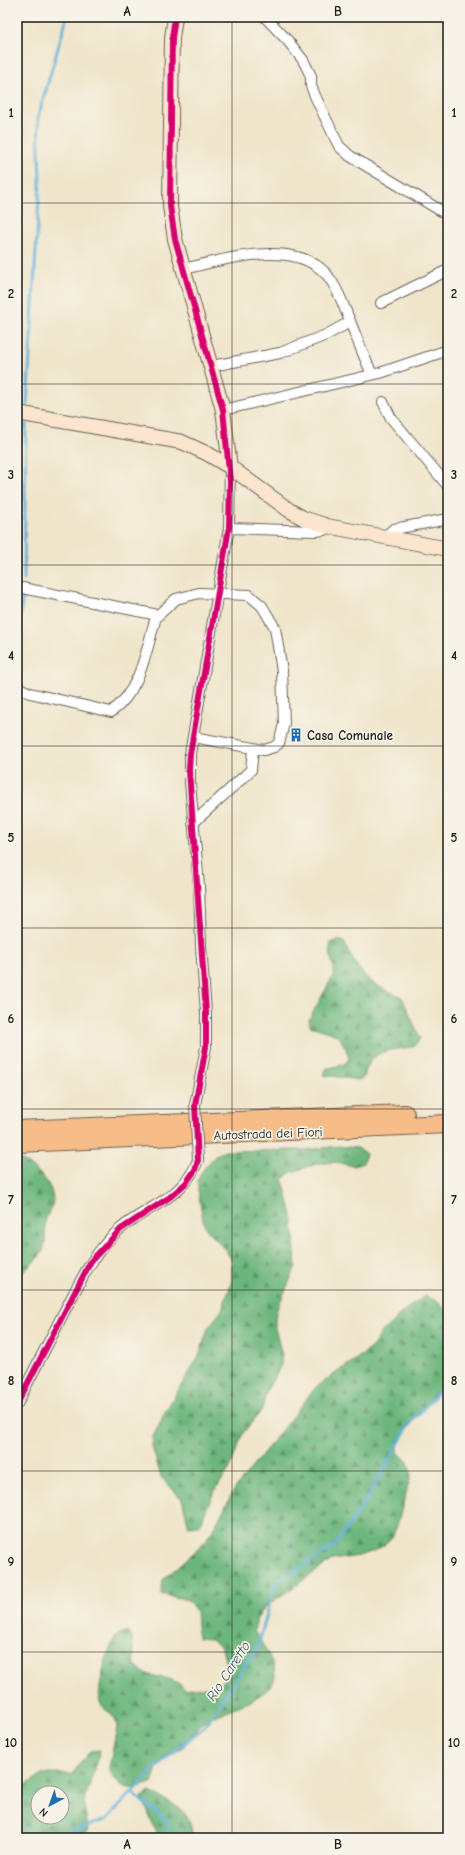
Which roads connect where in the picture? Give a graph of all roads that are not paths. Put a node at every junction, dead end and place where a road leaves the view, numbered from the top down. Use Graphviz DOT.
graph roads {
  1 [pos="174,17"];
  2 [pos="265,17"];
  3 [pos="448,215"];
  4 [pos="184,269"];
  5 [pos="448,270"];
  6 [pos="381,303"];
  7 [pos="350,322"];
  8 [pos="448,350"];
  9 [pos="212,366"];
  10 [pos="372,374"];
  11 [pos="382,402"];
  12 [pos="224,410"];
  13 [pos="17,413"];
  14 [pos="230,467"];
  15 [pos="448,486"];
  16 [pos="448,519"];
  17 [pos="327,526"];
  18 [pos="229,528"];
  19 [pos="384,536"];
  20 [pos="448,549"];
  21 [pos="17,587"];
  22 [pos="219,593"];
  23 [pos="156,617"];
  24 [pos="17,687"];
  25 [pos="193,737"];
  26 [pos="253,749"];
  27 [pos="194,823"];
  28 [pos="448,1112"];
  29 [pos="448,1124"];
  30 [pos="17,1130"];
  31 [pos="17,1143"];
  32 [pos="17,1404"];
  1 -- 4 [label="main road"];
  2 -- 3 [label="street"];
  4 -- 7 [label="street"];
  4 -- 9 [label="main road"];
  5 -- 6 [label="street"];
  7 -- 9 [label="street"];
  7 -- 10 [label="street"];
  8 -- 10 [label="street"];
  9 -- 12 [label="main road"];
  10 -- 12 [label="street"];
  11 -- 15 [label="street"];
  12 -- 14 [label="main road"];
  13 -- 14 [label="main road"];
  14 -- 17 [label="main road"];
  14 -- 18 [label="street"];
  16 -- 19 [label="street"];
  17 -- 18 [label="street"];
  17 -- 19 [label="main road"];
  18 -- 22 [label="street"];
  19 -- 20 [label="main road"];
  21 -- 23 [label="street"];
  22 -- 23 [label="street"];
  22 -- 25 [label="street"];
  22 -- 26 [label="street"];
  23 -- 24 [label="street"];
  25 -- 26 [label="street"];
  25 -- 27 [label="street"];
  26 -- 27 [label="street"];
  27 -- 32 [label="street, bridge"];
  28 -- 30 [label="highway, Autostrada dei Fiori"];
  29 -- 31 [label="highway, Autostrada dei Fiori"];
}
